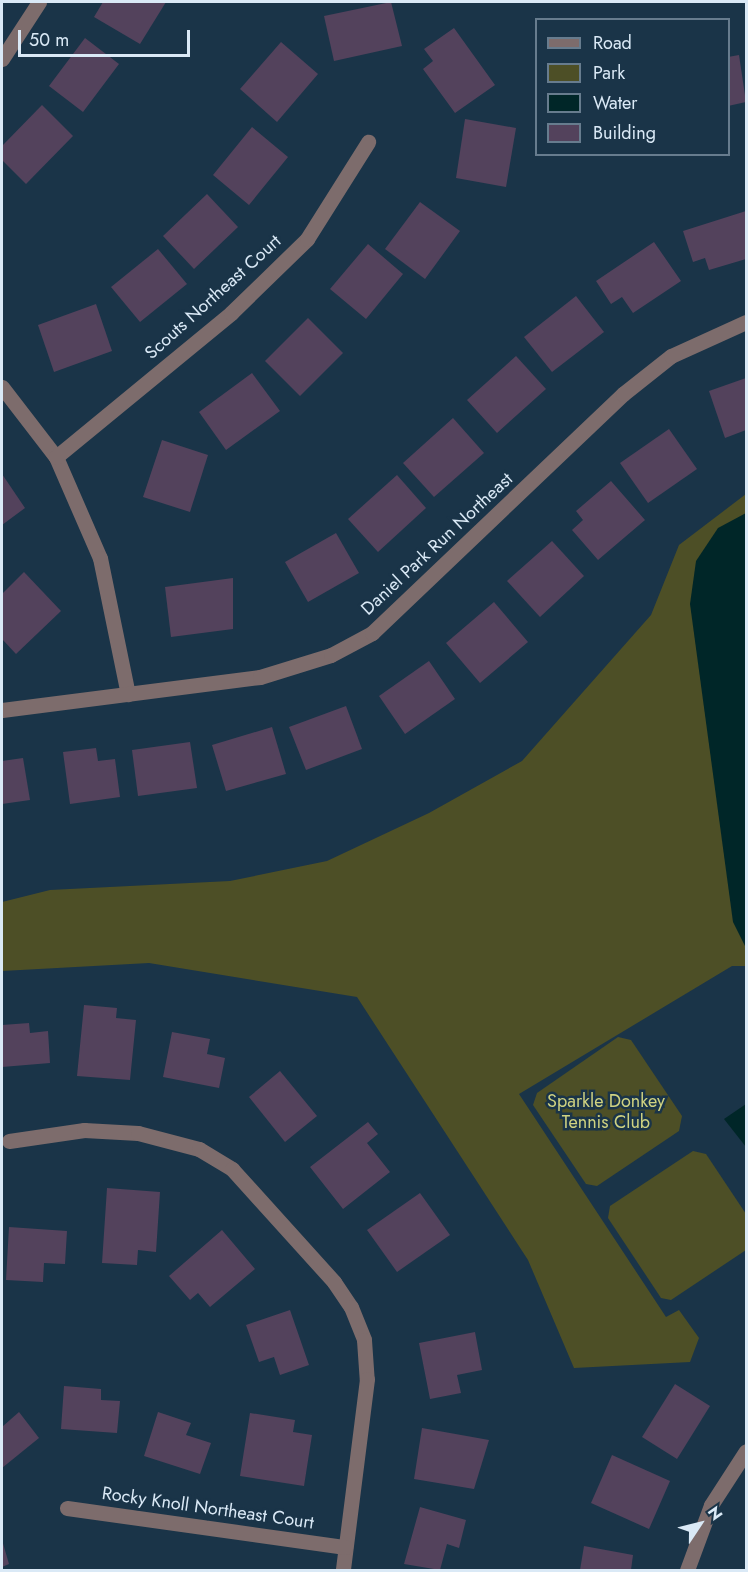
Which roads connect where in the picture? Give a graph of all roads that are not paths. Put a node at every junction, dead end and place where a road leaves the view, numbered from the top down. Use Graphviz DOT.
graph roads {
  1 [pos="39,2"];
  2 [pos="2,59"];
  3 [pos="368,142"];
  4 [pos="747,322"];
  5 [pos="2,387"];
  6 [pos="56,457"];
  7 [pos="128,694"];
  8 [pos="2,710"];
  9 [pos="9,1141"];
  10 [pos="747,1451"];
  11 [pos="67,1508"];
  12 [pos="345,1547"];
  13 [pos="343,1570"];
  14 [pos="687,1570"];
  1 -- 2 [label="street"];
  3 -- 6 [label="street, Scouts Northeast Court"];
  4 -- 7 [label="street, Daniel Park Run Northeast"];
  5 -- 6 [label="street"];
  6 -- 7 [label="street"];
  7 -- 8 [label="street, Daniel Park Run Northeast"];
  9 -- 12 [label="street"];
  10 -- 14 [label="street"];
  11 -- 12 [label="street, Rocky Knoll Northeast Court"];
  12 -- 13 [label="street"];
}
